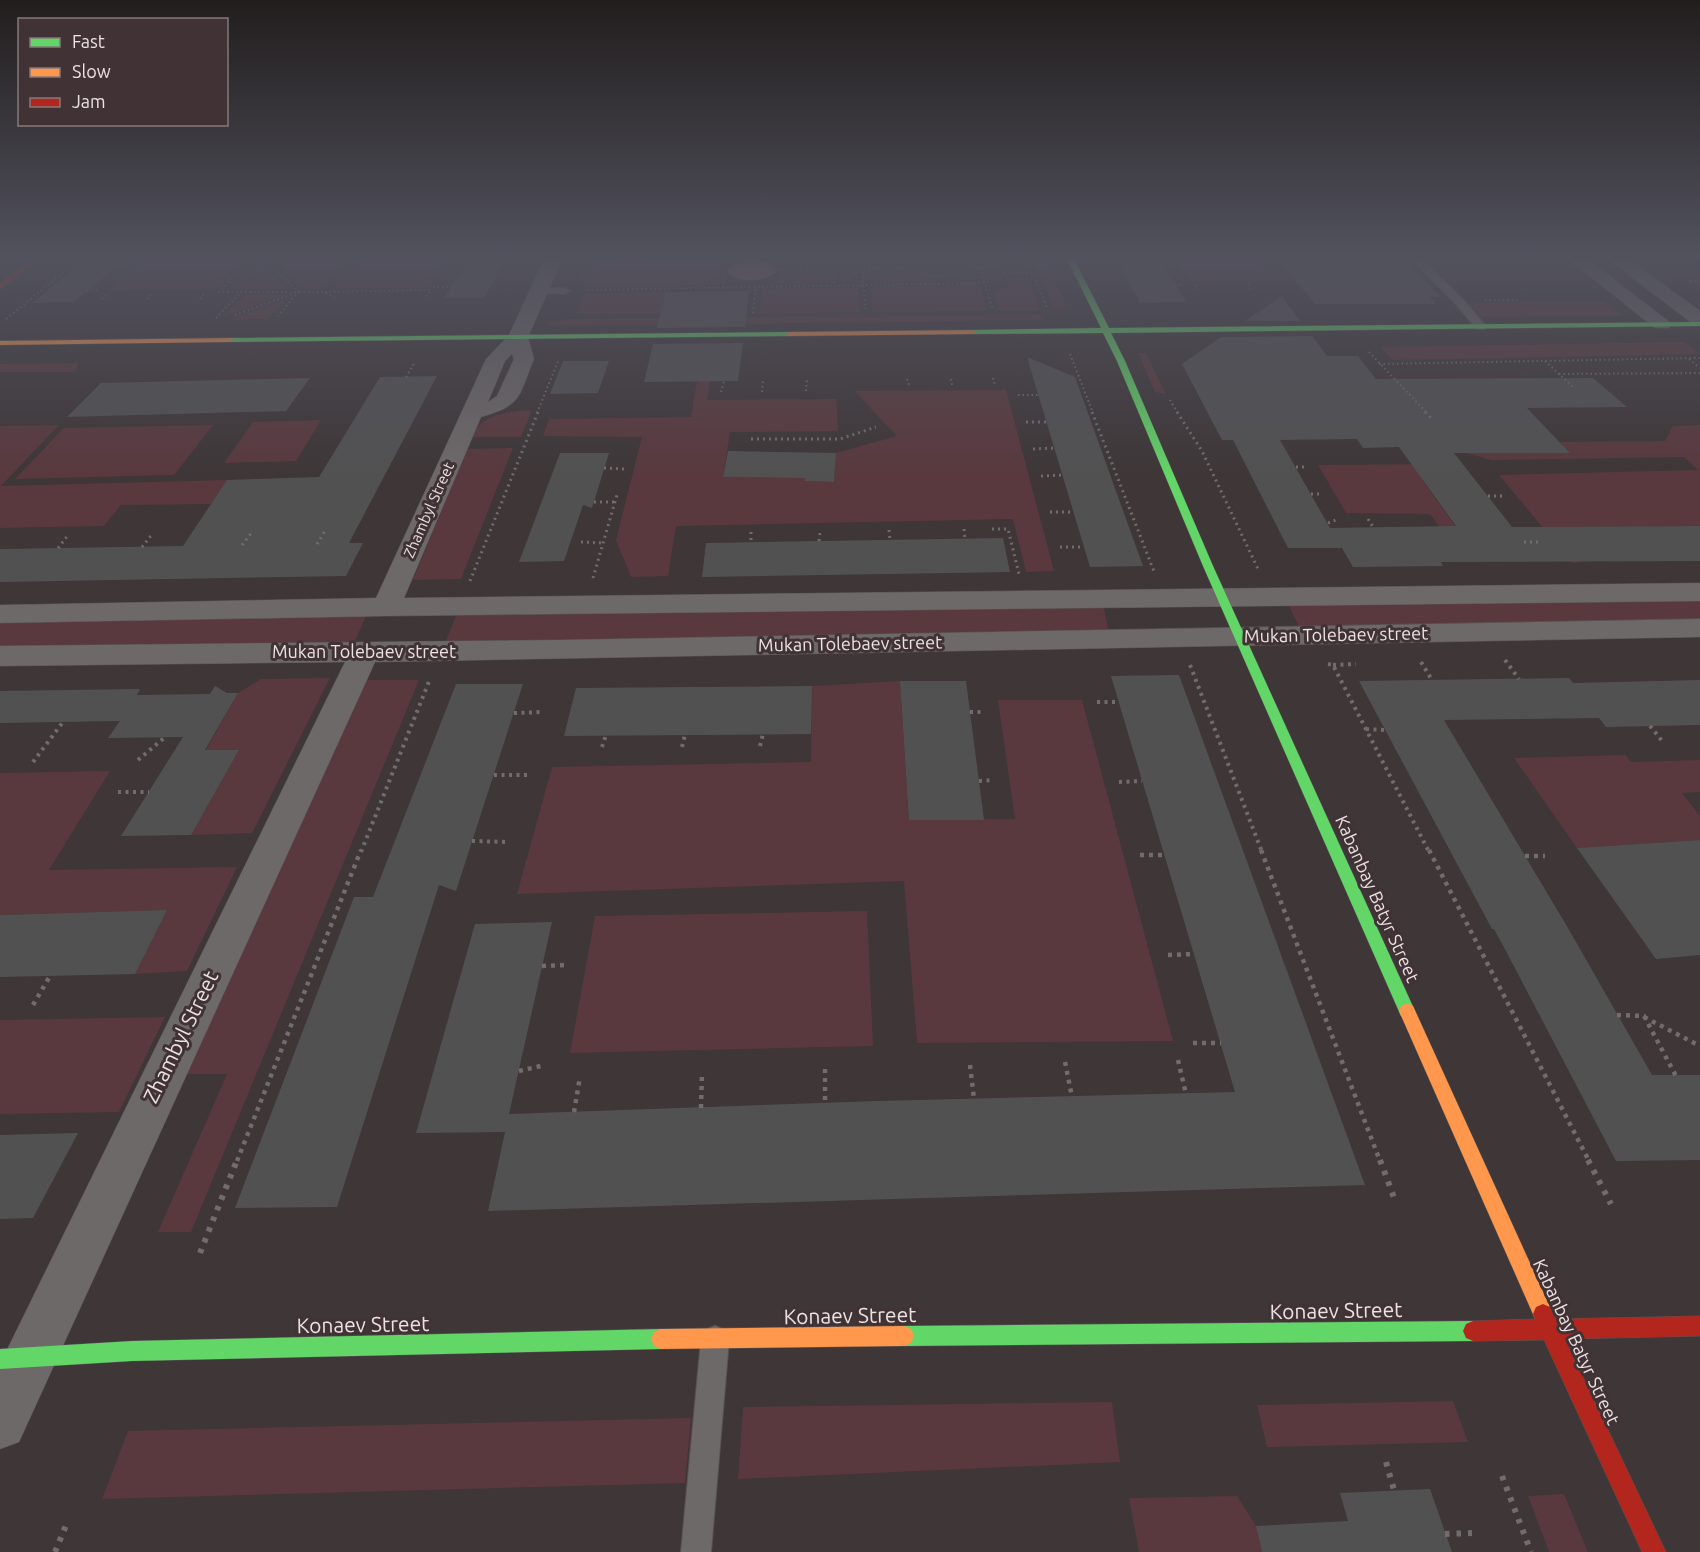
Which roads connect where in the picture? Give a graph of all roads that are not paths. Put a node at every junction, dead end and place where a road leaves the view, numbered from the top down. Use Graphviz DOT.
graph roads {
  1 [pos="521,331"];
  2 [pos="1142,331"];
  3 [pos="1107,332"];
  4 [pos="518,337"];
  5 [pos="0,343"];
  6 [pos="1700,592"];
  7 [pos="1222,596"];
  8 [pos="386,607"];
  9 [pos="0,614"];
  10 [pos="1700,628"];
  11 [pos="1239,636"];
  12 [pos="365,652"];
  13 [pos="0,656"];
  14 [pos="1700,1326"];
  15 [pos="1549,1330"];
  16 [pos="715,1338"];
  17 [pos="14,1359"];
  18 [pos="0,1424"];
  19 [pos="696,1552"];
  20 [pos="1654,1552"];
  1 -- 4 [label="street"];
  2 -- 3 [label="street"];
  3 -- 4 [label="street"];
  3 -- 7 [label="street, Kabanbay Batyr Street"];
  4 -- 5 [label="street"];
  4 -- 8 [label="street, Zhambyl Street"];
  6 -- 7 [label="street"];
  7 -- 8 [label="street"];
  7 -- 11 [label="street, Kabanbay Batyr Street"];
  8 -- 9 [label="street"];
  10 -- 11 [label="street, Mukan Tolebaev street"];
  11 -- 12 [label="street, Mukan Tolebaev street"];
  11 -- 15 [label="street, Kabanbay Batyr Street"];
  12 -- 13 [label="street, Mukan Tolebaev street"];
  12 -- 17 [label="street, Zhambyl Street"];
  14 -- 15 [label="street, Konaev Street"];
  15 -- 16 [label="street, Konaev Street"];
  15 -- 20 [label="street, Kabanbay Batyr Street"];
  16 -- 17 [label="street, Konaev Street"];
  16 -- 19 [label="lane"];
  17 -- 18 [label="street, Zhambyl Street"];
}
